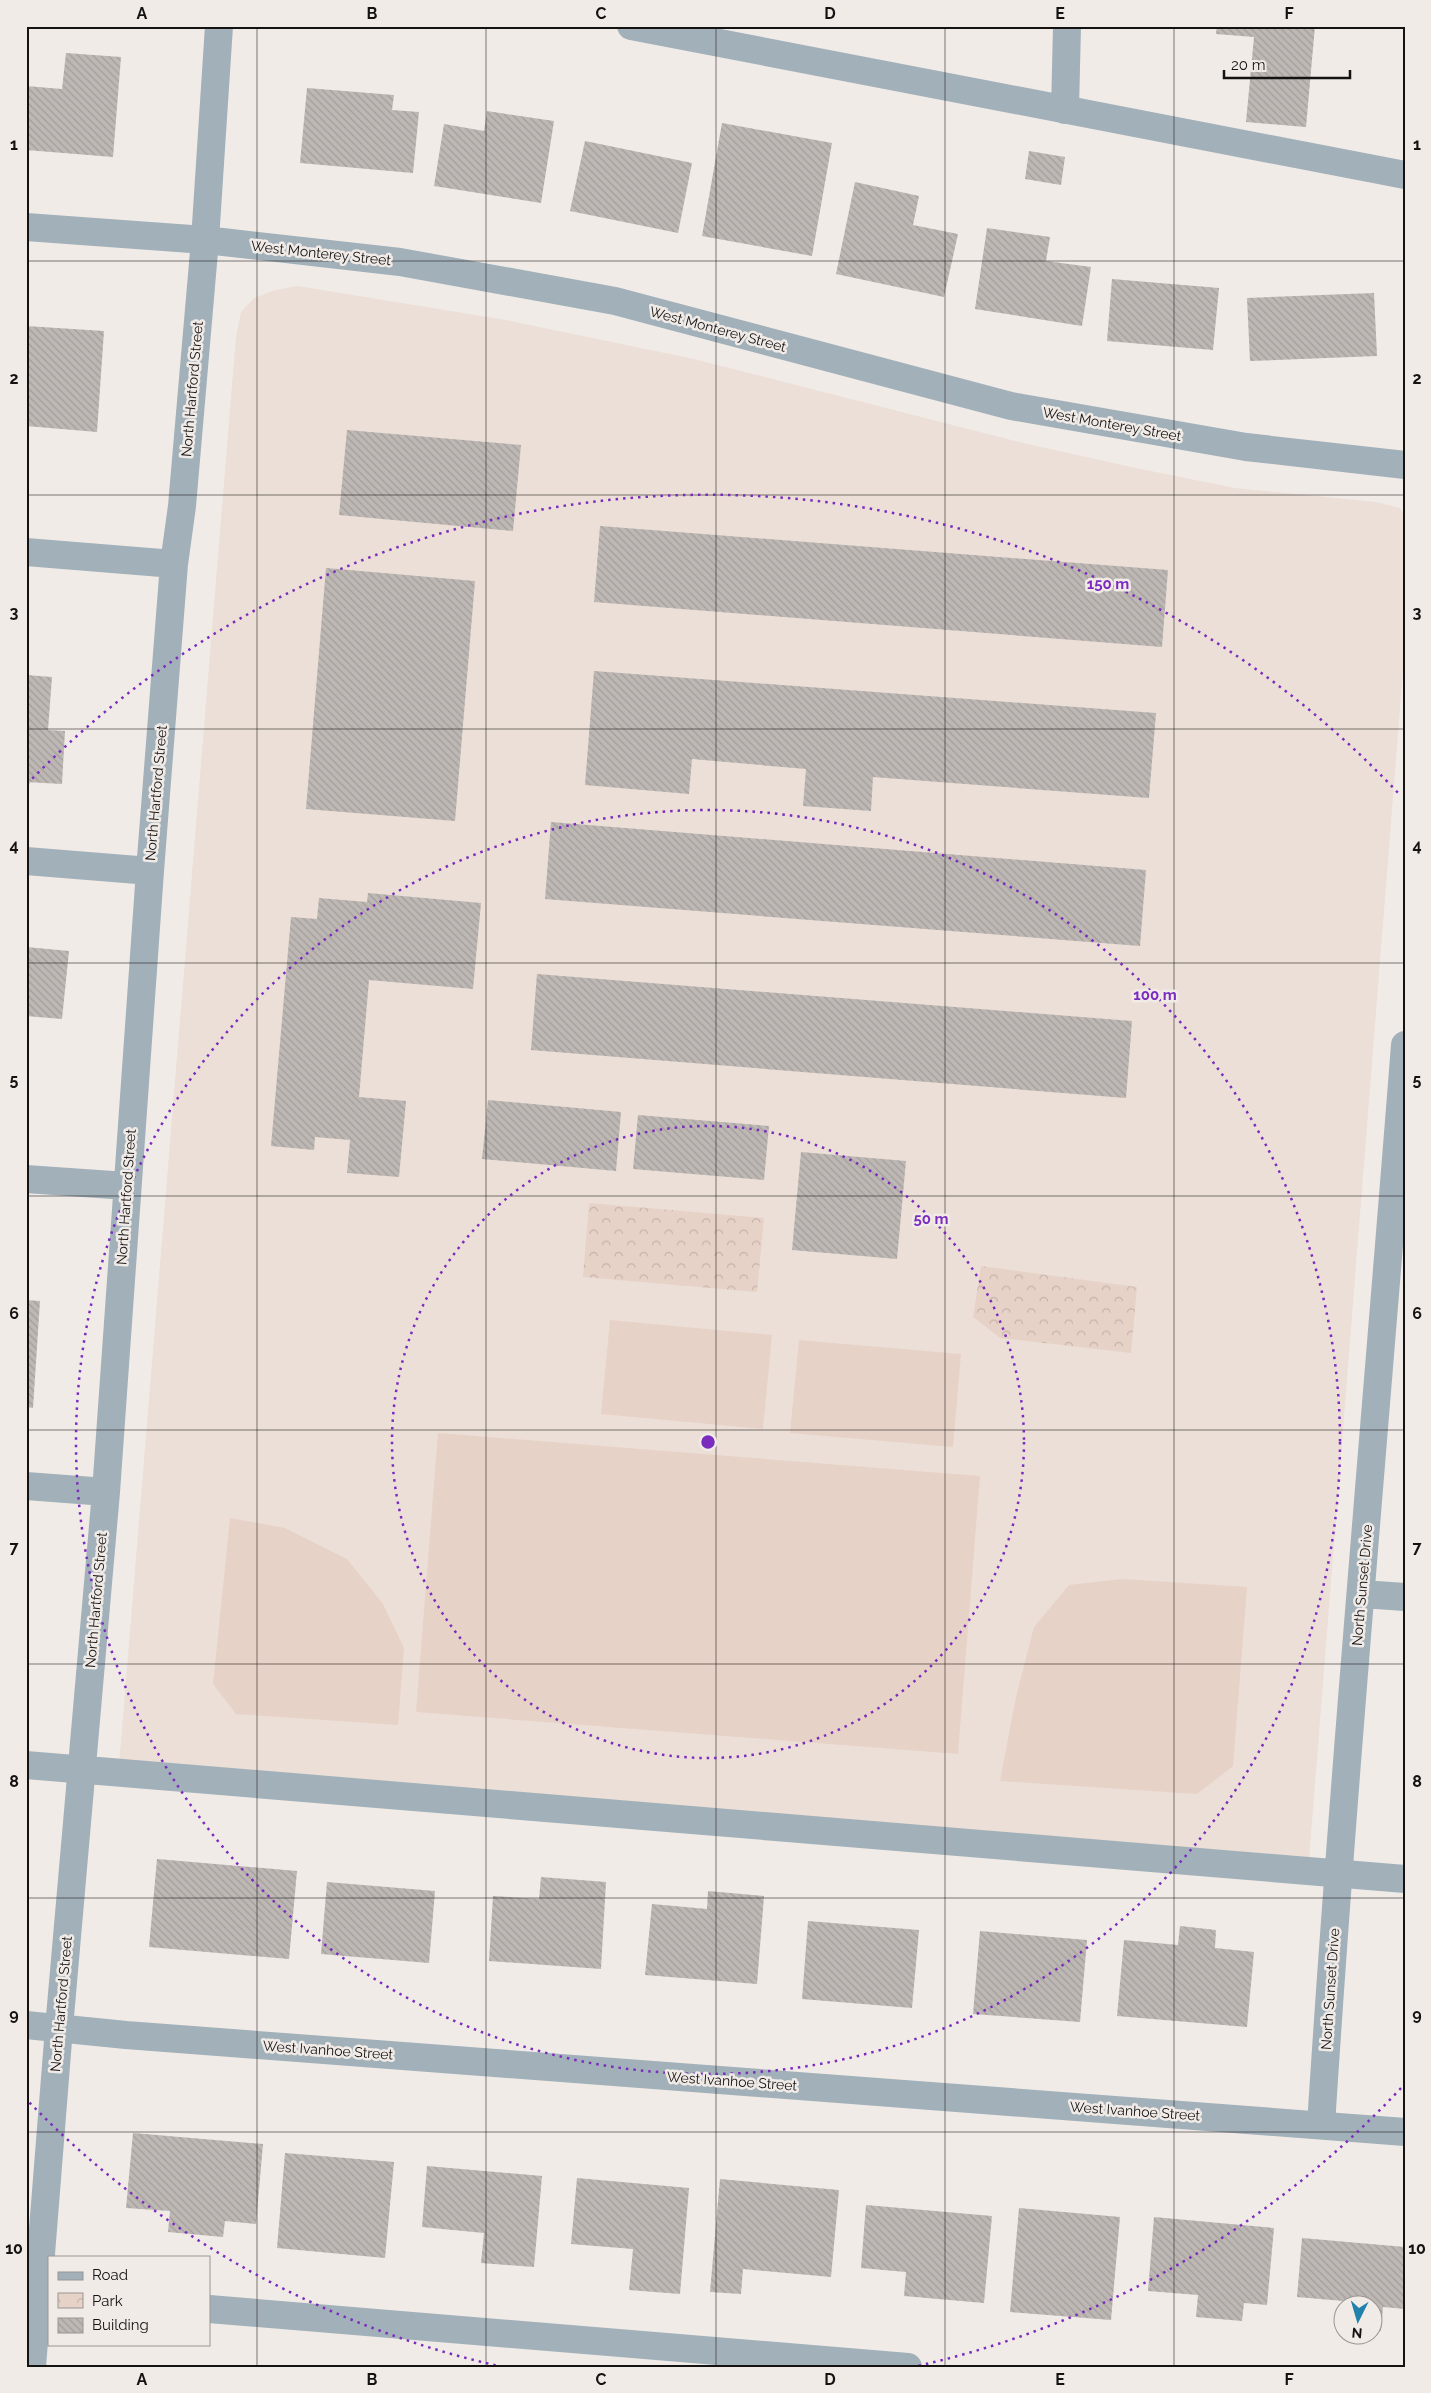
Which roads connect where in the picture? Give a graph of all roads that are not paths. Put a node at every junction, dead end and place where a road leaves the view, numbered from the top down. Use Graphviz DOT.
graph roads {
  1 [pos="220,26"];
  2 [pos="631,26"];
  3 [pos="1067,26"];
  4 [pos="1065,110"];
  5 [pos="1405,175"];
  6 [pos="26,227"];
  7 [pos="205,240"];
  8 [pos="1405,465"];
  9 [pos="26,552"];
  10 [pos="174,564"];
  11 [pos="26,861"];
  12 [pos="150,871"];
  13 [pos="1405,1045"];
  14 [pos="26,1179"];
  15 [pos="127,1186"];
  16 [pos="1394,1323"];
  17 [pos="26,1486"];
  18 [pos="106,1492"];
  19 [pos="1362,1594"];
  20 [pos="1405,1597"];
  21 [pos="26,1765"];
  22 [pos="81,1769"];
  23 [pos="1337,1874"];
  24 [pos="1405,1879"];
  25 [pos="26,2025"];
  26 [pos="59,2028"];
  27 [pos="1321,2125"];
  28 [pos="1405,2132"];
  29 [pos="38,2295"];
  30 [pos="210,2308"];
  31 [pos="32,2367"];
  32 [pos="908,2367"];
  1 -- 7 [label="street, North Hartford Street"];
  2 -- 4 [label="street"];
  3 -- 4 [label="street"];
  4 -- 5 [label="street"];
  6 -- 7 [label="street, West Monterey Street"];
  7 -- 8 [label="street, West Monterey Street"];
  7 -- 10 [label="street, North Hartford Street"];
  9 -- 10 [label="street"];
  10 -- 12 [label="street, North Hartford Street"];
  11 -- 12 [label="street"];
  12 -- 15 [label="street, North Hartford Street"];
  13 -- 16 [label="street, North Sunset Drive"];
  14 -- 15 [label="street"];
  15 -- 18 [label="street, North Hartford Street"];
  16 -- 19 [label="street, North Sunset Drive"];
  17 -- 18 [label="street"];
  18 -- 22 [label="street, North Hartford Street"];
  19 -- 20 [label="street"];
  19 -- 23 [label="street, North Sunset Drive"];
  21 -- 22 [label="street"];
  22 -- 23 [label="street"];
  22 -- 26 [label="street, North Hartford Street"];
  23 -- 24 [label="street"];
  23 -- 27 [label="street, North Sunset Drive"];
  25 -- 26 [label="street, West Ivanhoe Street"];
  26 -- 27 [label="street, West Ivanhoe Street"];
  26 -- 29 [label="street, North Hartford Street"];
  27 -- 28 [label="street, West Ivanhoe Street"];
  29 -- 31 [label="street, North Hartford Street"];
  30 -- 32 [label="street"];
}
